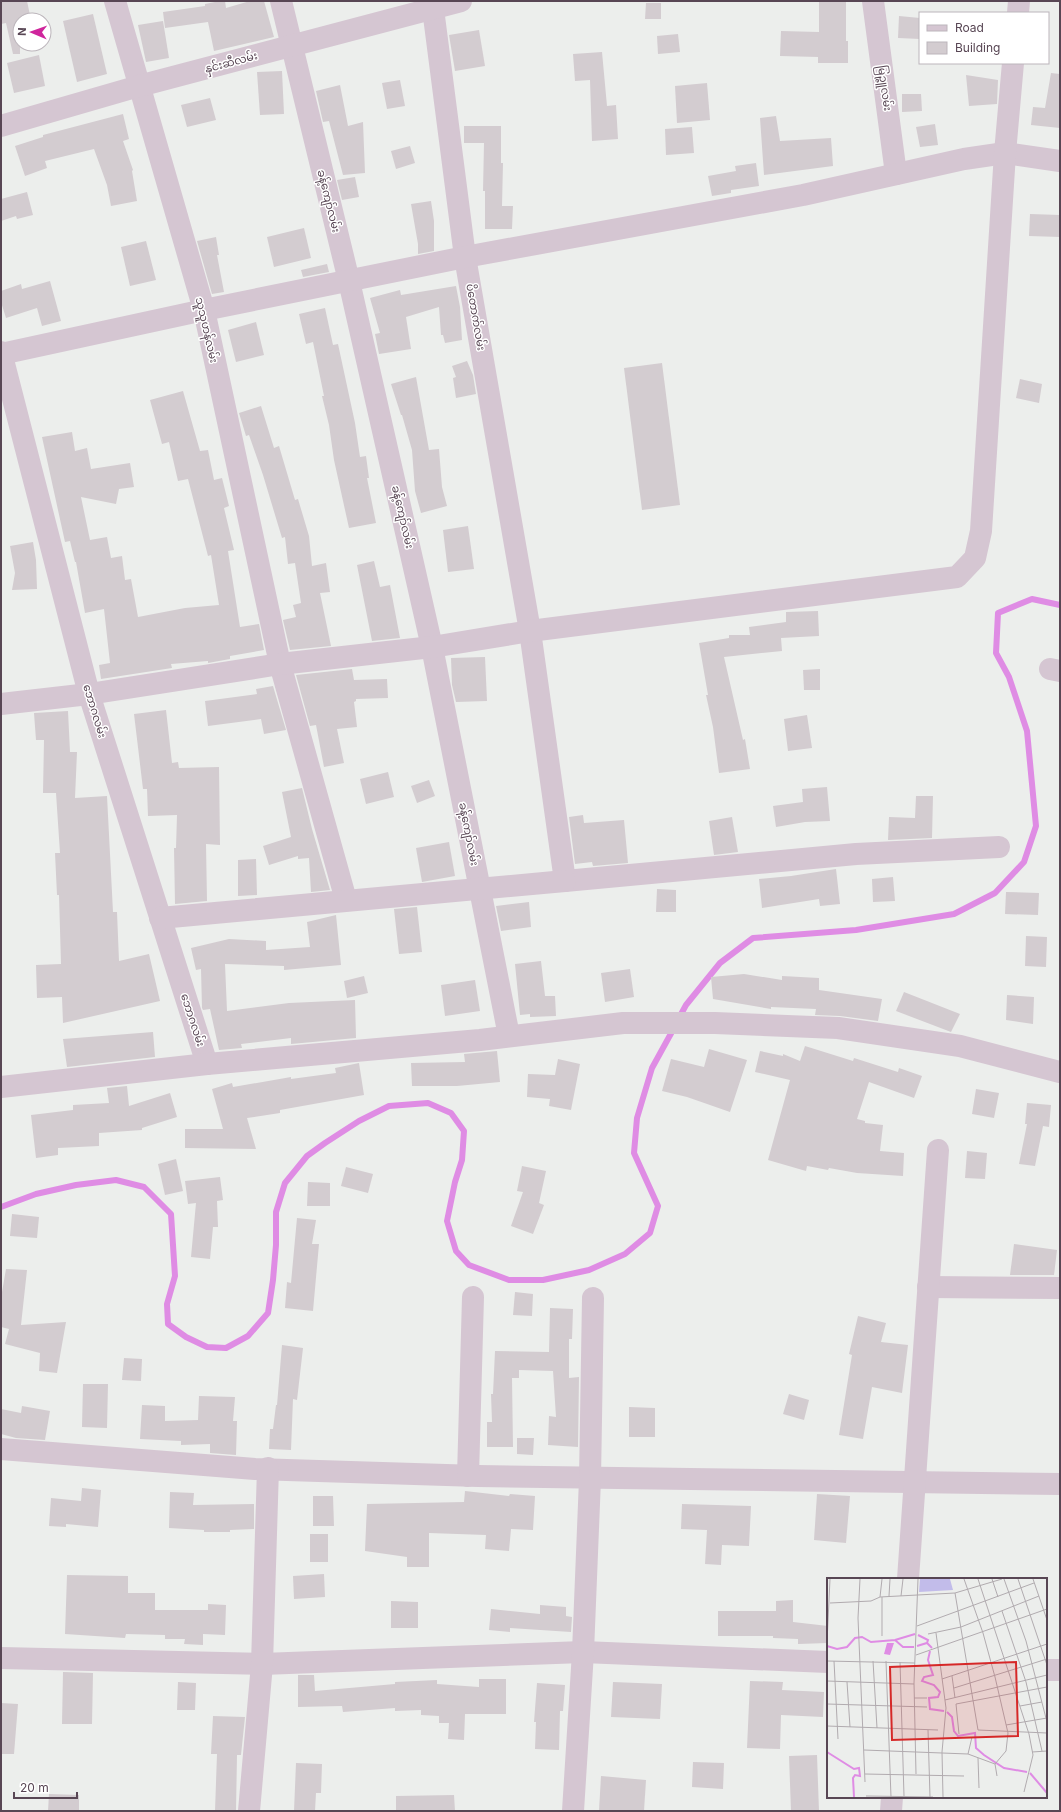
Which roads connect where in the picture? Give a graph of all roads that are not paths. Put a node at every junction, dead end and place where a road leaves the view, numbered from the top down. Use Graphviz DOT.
graph roads {
  1 [pos="115,1"];
  2 [pos="281,1"];
  3 [pos="461,1"];
  4 [pos="873,1"];
  5 [pos="1019,1"];
  6 [pos="433,5"];
  7 [pos="1018,12"];
  8 [pos="291,46"];
  9 [pos="1013,64"];
  10 [pos="139,86"];
  11 [pos="1,126"];
  12 [pos="1005,153"];
  13 [pos="1060,162"];
  14 [pos="896,174"];
  15 [pos="465,257"];
  16 [pos="349,281"];
  17 [pos="204,310"];
  18 [pos="1,354"];
  19 [pos="530,631"];
  20 [pos="432,647"];
  21 [pos="280,664"];
  22 [pos="89,694"];
  23 [pos="1,704"];
  24 [pos="999,847"];
  25 [pos="565,881"];
  26 [pos="479,888"];
  27 [pos="346,900"];
  28 [pos="160,918"];
  29 [pos="509,1036"];
  30 [pos="207,1064"];
  31 [pos="1060,1072"];
  32 [pos="1,1087"];
  33 [pos="938,1150"];
  34 [pos="928,1287"];
  35 [pos="1060,1288"];
  36 [pos="473,1297"];
  37 [pos="593,1298"];
  38 [pos="1,1449"];
  39 [pos="268,1468"];
  40 [pos="468,1476"];
  41 [pos="590,1479"];
  42 [pos="915,1482"];
  43 [pos="1060,1484"];
  44 [pos="908,1578"];
  45 [pos="583,1652"];
  46 [pos="1,1658"];
  47 [pos="827,1662"];
  48 [pos="262,1664"];
  49 [pos="1047,1670"];
  50 [pos="1060,1670"];
  51 [pos="892,1798"];
  52 [pos="249,1811"];
  53 [pos="573,1811"];
  54 [pos="891,1811"];
  1 -- 10 [label="street, သူသူဟန်လမ်း"];
  2 -- 8 [label="street, ခန့်ကျော်လမ်း"];
  3 -- 6 [label="street, နှင်းဆီလမ်း"];
  4 -- 14 [label="street, မြဉ္ဇူလမ်း"];
  5 -- 7 [label="street"];
  6 -- 8 [label="street, နှင်းဆီလမ်း"];
  6 -- 15 [label="street, ပိတောက်လမ်း"];
  8 -- 10 [label="street, နှင်းဆီလမ်း"];
  8 -- 16 [label="street, ခန့်ကျော်လမ်း"];
  9 -- 12 [label="street"];
  10 -- 11 [label="street, နှင်းဆီလမ်း"];
  10 -- 17 [label="street, သူသူဟန်လမ်း"];
  12 -- 13 [label="street"];
  12 -- 14 [label="street"];
  12 -- 19 [label="street"];
  14 -- 15 [label="street"];
  15 -- 16 [label="street"];
  15 -- 19 [label="street, ပိတောက်လမ်း"];
  16 -- 17 [label="street"];
  16 -- 20 [label="street, ခန့်ကျော်လမ်း"];
  17 -- 18 [label="street"];
  17 -- 21 [label="street, သူသူဟန်လမ်း"];
  18 -- 22 [label="street, ဘောဂလမ်း"];
  19 -- 20 [label="street"];
  19 -- 25 [label="street, ပိတောက်လမ်း"];
  20 -- 21 [label="street"];
  20 -- 26 [label="street, ခန့်ကျော်လမ်း"];
  21 -- 22 [label="street"];
  21 -- 27 [label="street, သူသူဟန်လမ်း"];
  22 -- 23 [label="street"];
  22 -- 28 [label="street, ဘောဂလမ်း"];
  24 -- 25 [label="street"];
  25 -- 26 [label="street"];
  26 -- 27 [label="street"];
  26 -- 29 [label="street, ခန့်ကျော်လမ်း"];
  27 -- 28 [label="street"];
  28 -- 30 [label="street, ဘောဂလမ်း"];
  29 -- 30 [label="street"];
  29 -- 31 [label="street"];
  30 -- 32 [label="street"];
  33 -- 34 [label="street"];
  34 -- 35 [label="street"];
  34 -- 42 [label="street"];
  36 -- 40 [label="street"];
  37 -- 41 [label="street"];
  38 -- 39 [label="street"];
  39 -- 40 [label="street"];
  39 -- 48 [label="street"];
  40 -- 41 [label="street"];
  41 -- 42 [label="street"];
  41 -- 45 [label="street"];
  42 -- 43 [label="street"];
  42 -- 44 [label="street"];
  45 -- 47 [label="street"];
  45 -- 48 [label="street"];
  45 -- 53 [label="street"];
  46 -- 48 [label="street"];
  48 -- 52 [label="street"];
  49 -- 50 [label="street"];
  51 -- 54 [label="street"];
}
